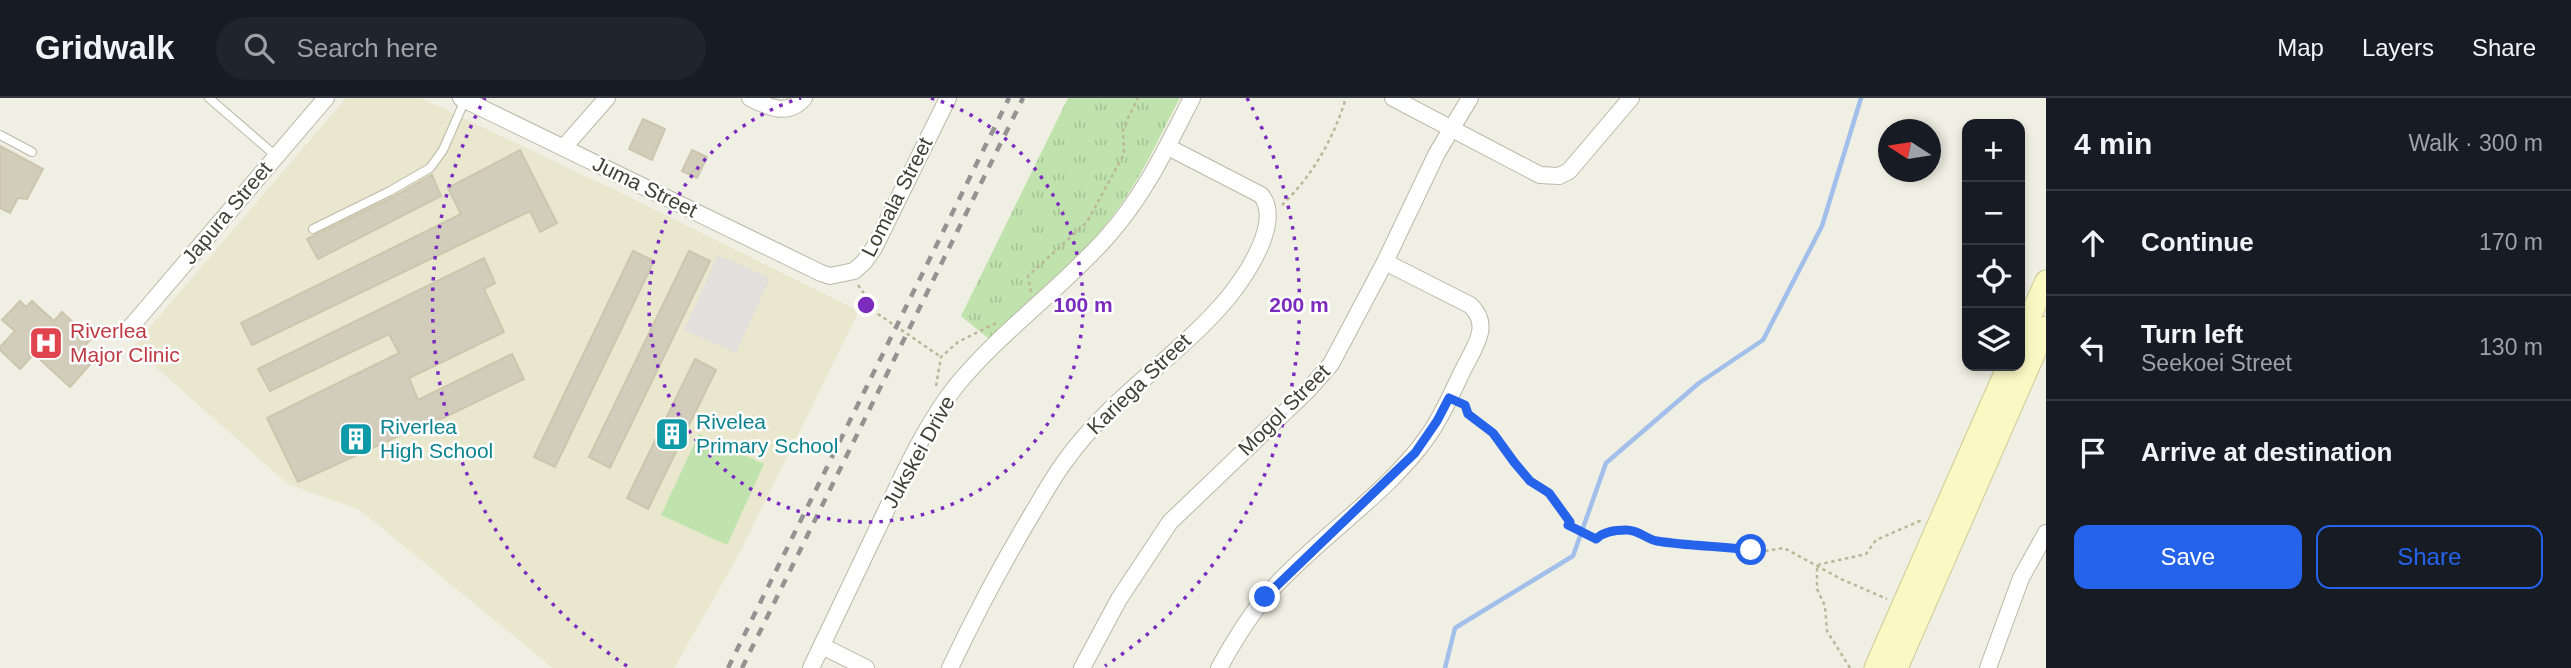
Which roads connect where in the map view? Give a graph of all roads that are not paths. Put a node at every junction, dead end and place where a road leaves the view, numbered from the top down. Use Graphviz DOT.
graph roads {
  1 [pos="209,98"];
  2 [pos="326,98"];
  3 [pos="607,98"];
  4 [pos="750,98"];
  5 [pos="804,98"];
  6 [pos="948,98"];
  7 [pos="1192,98"];
  8 [pos="1394,98"];
  9 [pos="1470,98"];
  10 [pos="1631,98"];
  11 [pos="463,99"];
  12 [pos="1452,128"];
  13 [pos="0,135"];
  14 [pos="564,147"];
  15 [pos="1168,147"];
  16 [pos="32,152"];
  17 [pos="276,156"];
  18 [pos="313,229"];
  19 [pos="1385,262"];
  20 [pos="830,276"];
  21 [pos="2046,281"];
  22 [pos="2046,327"];
  23 [pos="2025,328"];
  24 [pos="129,329"];
  25 [pos="2006,371"];
  26 [pos="2046,533"];
  27 [pos="822,646"];
  28 [pos="811,668"];
  29 [pos="866,668"];
  30 [pos="950,668"];
  31 [pos="1083,668"];
  32 [pos="1219,668"];
  33 [pos="1875,668"];
  34 [pos="1897,668"];
  35 [pos="1989,668"];
  1 -- 17 [label="lane"];
  2 -- 17 [label="street, Japura Street"];
  3 -- 14 [label="street"];
  4 -- 5 [label="street"];
  6 -- 20 [label="street, Lomala Street"];
  7 -- 15 [label="street, Jukskei Drive"];
  8 -- 12 [label="street"];
  9 -- 12 [label="street, Mogol Street"];
  10 -- 12 [label="street"];
  11 -- 14 [label="street, Juma Street"];
  11 -- 18 [label="lane"];
  12 -- 19 [label="street, Mogol Street"];
  13 -- 16 [label="lane"];
  14 -- 20 [label="street, Juma Street"];
  15 -- 27 [label="street, Jukskei Drive"];
  15 -- 30 [label="street, Kariega Street"];
  17 -- 24 [label="street, Japura Street"];
  19 -- 31 [label="street, Mogol Street"];
  19 -- 32 [label="street"];
  21 -- 23 [label="main road"];
  22 -- 34 [label="main road"];
  25 -- 33 [label="main road"];
  26 -- 35 [label="street"];
  27 -- 28 [label="street, Jukskei Drive"];
  27 -- 29 [label="street"];
}
